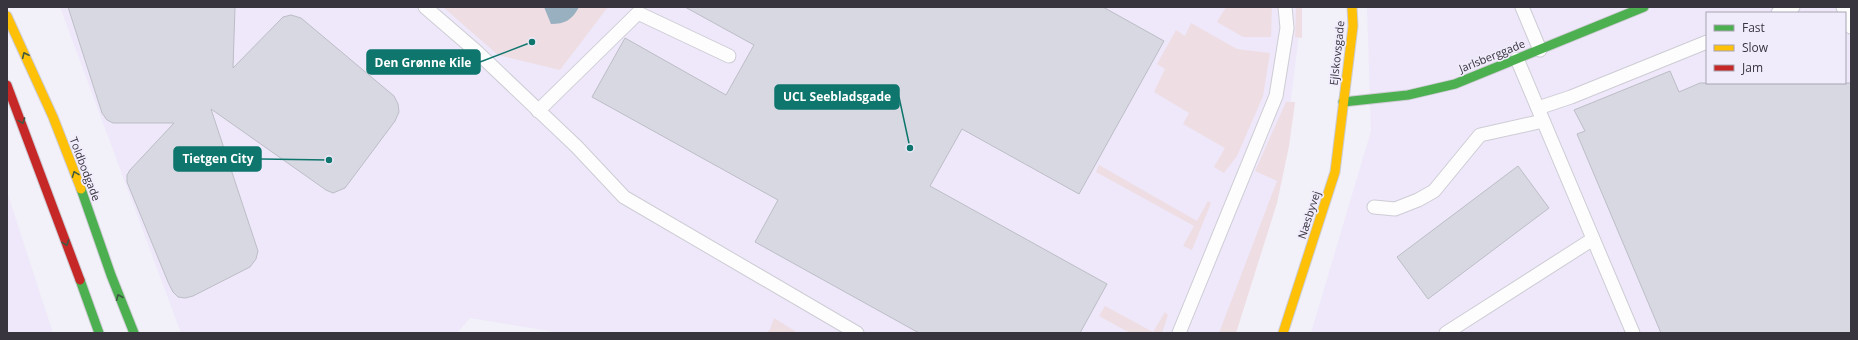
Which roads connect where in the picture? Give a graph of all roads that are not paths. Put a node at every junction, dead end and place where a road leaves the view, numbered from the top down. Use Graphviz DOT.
graph roads {
  1 [pos="425,7"];
  2 [pos="1285,7"];
  3 [pos="1352,7"];
  4 [pos="1522,7"];
  5 [pos="1644,7"];
  6 [pos="1793,7"];
  7 [pos="1780,12"];
  8 [pos="1846,14"];
  9 [pos="7,16"];
  10 [pos="1851,27"];
  11 [pos="1706,42"];
  12 [pos="1540,50"];
  13 [pos="729,56"];
  14 [pos="1517,59"];
  15 [pos="7,85"];
  16 [pos="1343,102"];
  17 [pos="1538,108"];
  18 [pos="538,111"];
  19 [pos="1543,121"];
  20 [pos="1374,207"];
  21 [pos="1593,239"];
  22 [pos="99,333"];
  23 [pos="134,333"];
  24 [pos="857,333"];
  25 [pos="1178,333"];
  26 [pos="1283,333"];
  27 [pos="1446,333"];
  28 [pos="1633,333"];
  1 -- 18 [label="lane"];
  2 -- 25 [label="lane"];
  3 -- 16 [label="street, Ejlskovsgade"];
  4 -- 12 [label="lane"];
  5 -- 12 [label="street, Jarlsberggade"];
  6 -- 7 [label="lane"];
  8 -- 10 [label="lane"];
  23 -- 9 [label="street, Toldbodgade, one-way"];
  11 -- 17 [label="lane"];
  12 -- 14 [label="street, Jarlsberggade"];
  13 -- 18 [label="lane"];
  14 -- 16 [label="street, Jarlsberggade"];
  14 -- 17 [label="lane"];
  15 -- 22 [label="street, one-way"];
  16 -- 26 [label="street, Næsbyvej"];
  17 -- 19 [label="lane"];
  18 -- 24 [label="lane"];
  19 -- 20 [label="lane"];
  19 -- 21 [label="lane"];
  21 -- 27 [label="lane"];
  21 -- 28 [label="lane"];
}
